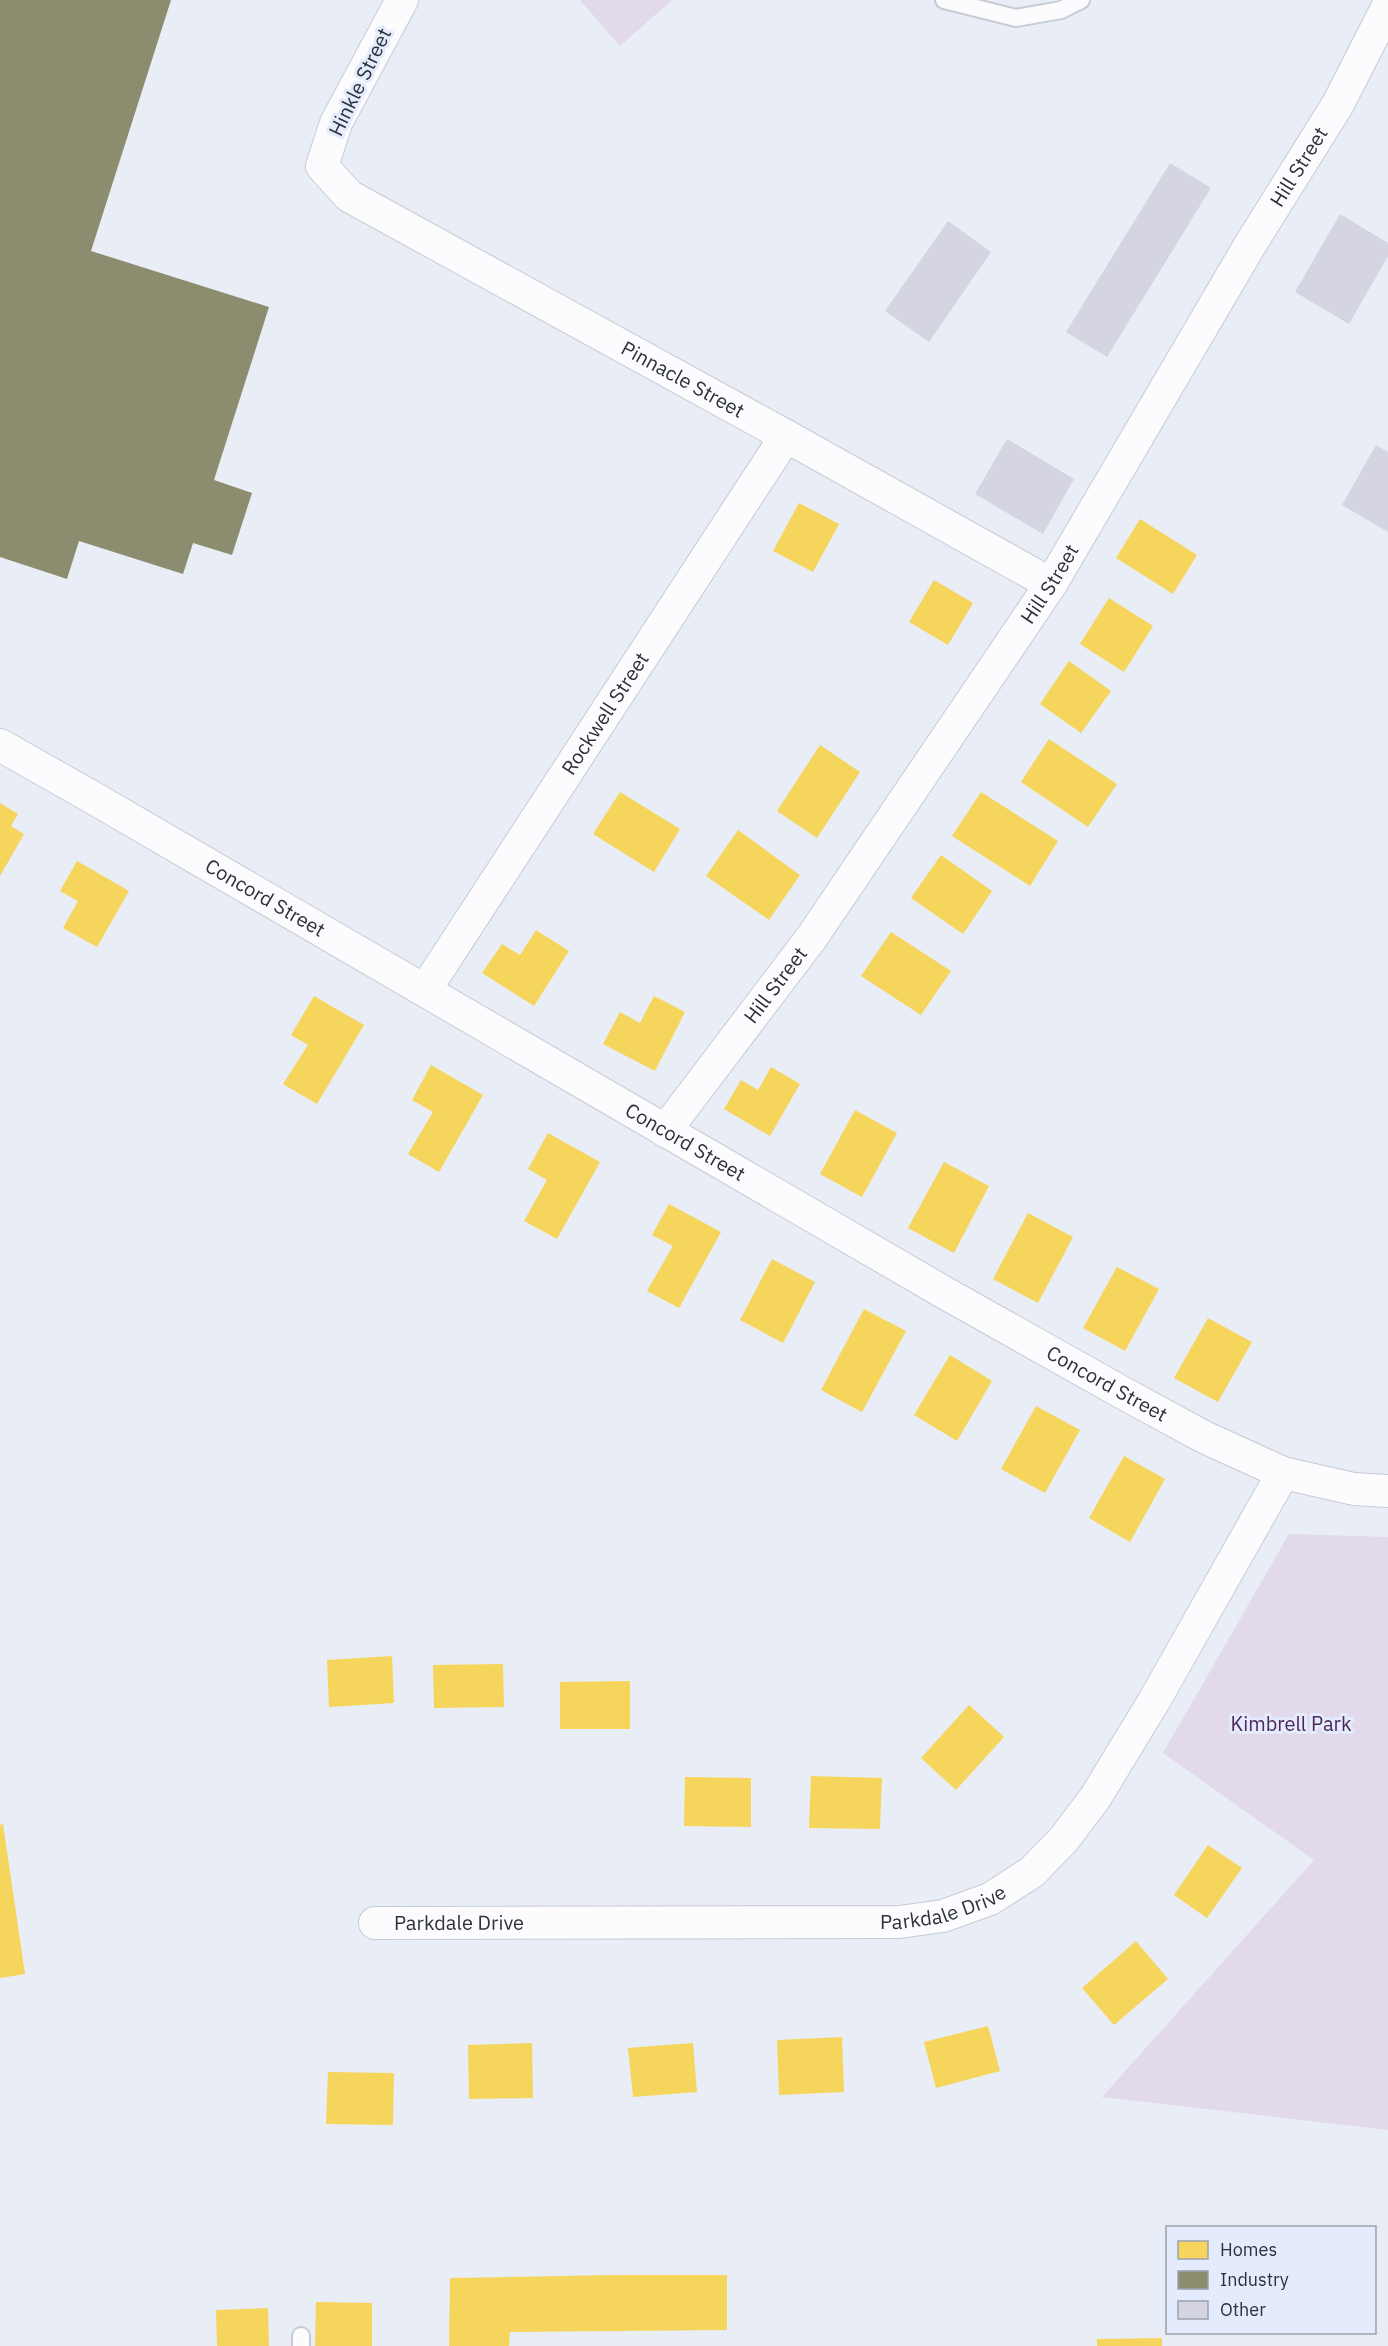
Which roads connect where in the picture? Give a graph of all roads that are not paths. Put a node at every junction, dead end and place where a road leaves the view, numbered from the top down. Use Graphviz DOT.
graph roads {
  1 [pos="402,0"];
  2 [pos="944,0"];
  3 [pos="1081,0"];
  4 [pos="1388,6"];
  5 [pos="322,166"];
  6 [pos="786,436"];
  7 [pos="1051,584"];
  8 [pos="0,746"];
  9 [pos="424,990"];
  10 [pos="665,1131"];
  11 [pos="1283,1473"];
  12 [pos="1388,1491"];
  13 [pos="375,1923"];
  1 -- 5 [label="street, Hinkle Street"];
  2 -- 3 [label="lane"];
  4 -- 7 [label="street, Hill Street"];
  5 -- 6 [label="street, Pinnacle Street"];
  6 -- 7 [label="street, Pinnacle Street"];
  6 -- 9 [label="street, Rockwell Street"];
  7 -- 10 [label="street, Hill Street"];
  8 -- 9 [label="street, Concord Street"];
  9 -- 10 [label="street, Concord Street"];
  10 -- 11 [label="street, Concord Street"];
  11 -- 12 [label="street, Concord Street"];
  11 -- 13 [label="street, Parkdale Drive"];
}
